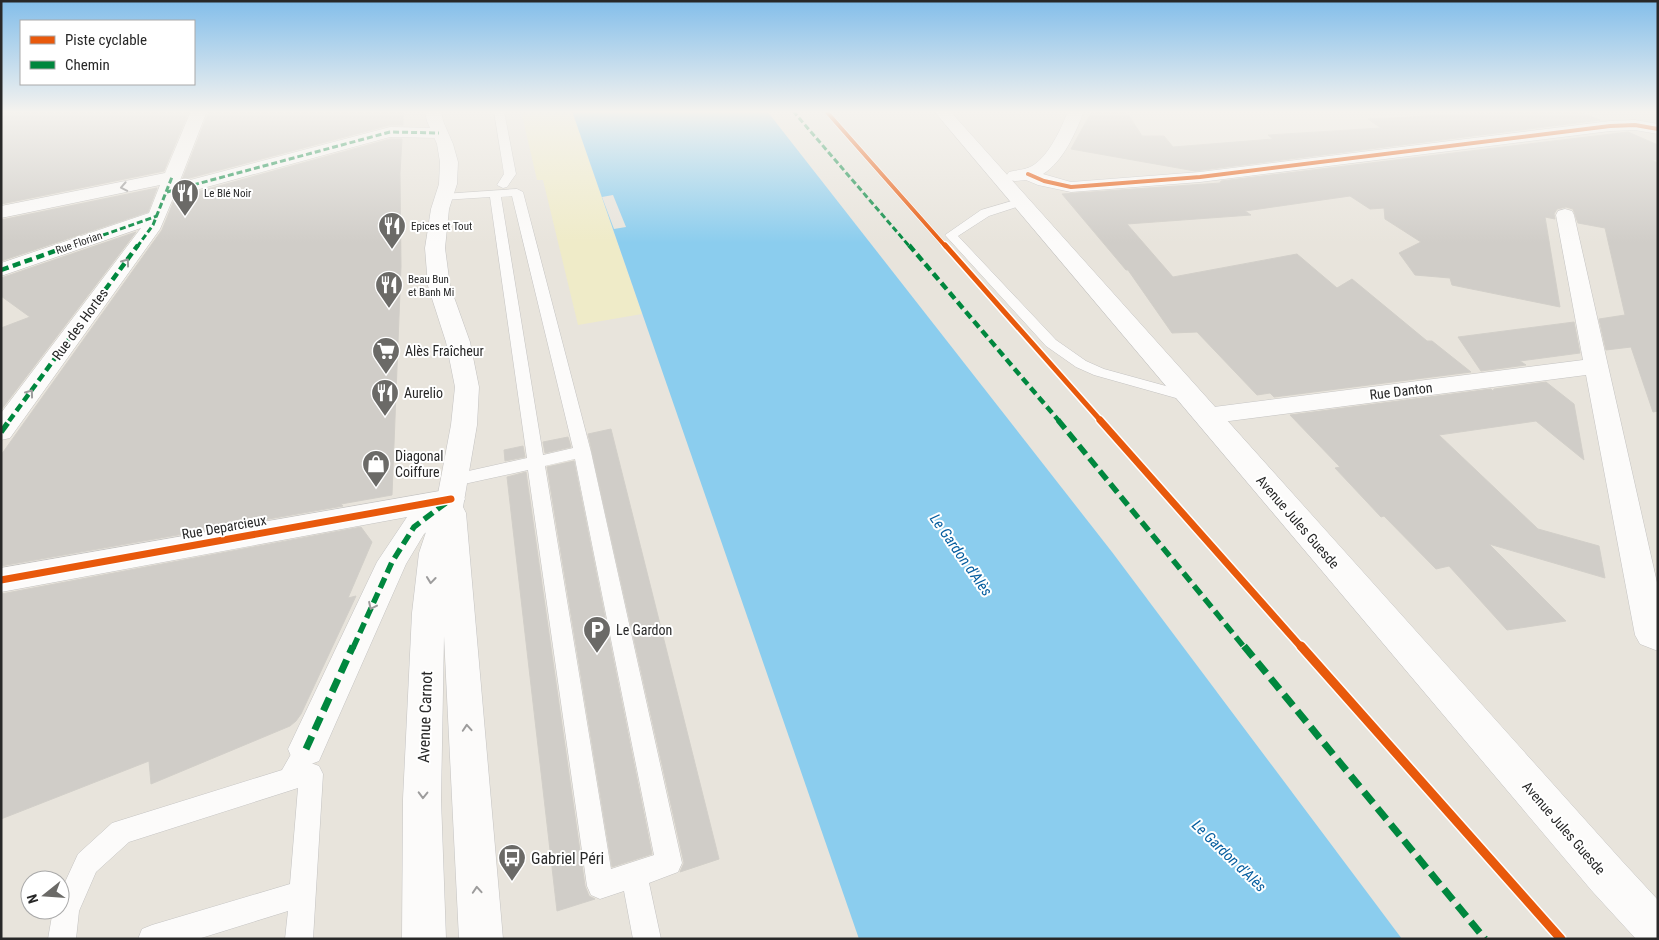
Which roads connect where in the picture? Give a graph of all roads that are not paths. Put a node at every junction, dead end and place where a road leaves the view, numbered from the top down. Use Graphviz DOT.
graph roads {
  1 [pos="181,155"];
  2 [pos="295,155"];
  3 [pos="447,155"];
  4 [pos="507,155"];
  5 [pos="986,155"];
  6 [pos="1051,155"];
  7 [pos="1378,155"];
  8 [pos="169,185"];
  9 [pos="1017,185"];
  10 [pos="499,189"];
  11 [pos="443,197"];
  12 [pos="1,212"];
  13 [pos="1565,215"];
  14 [pos="157,216"];
  15 [pos="1,270"];
  16 [pos="1596,366"];
  17 [pos="1197,407"];
  18 [pos="1,432"];
  19 [pos="582,452"];
  20 [pos="535,461"];
  21 [pos="453,490"];
  22 [pos="1,580"];
  23 [pos="1658,638"];
  24 [pos="306,749"];
  25 [pos="290,779"];
  26 [pos="634,874"];
  27 [pos="303,893"];
  28 [pos="1658,931"];
  29 [pos="62,939"];
  30 [pos="152,939"];
  31 [pos="299,939"];
  32 [pos="424,939"];
  33 [pos="481,939"];
  34 [pos="647,939"];
  1 -- 8 [label="street, Rue des Hortes"];
  2 -- 8 [label="street"];
  3 -- 11 [label="street, Avenue Carnot"];
  4 -- 10 [label="lane"];
  5 -- 9 [label="street, Avenue Jules Guesde"];
  6 -- 9 [label="street"];
  7 -- 9 [label="street"];
  8 -- 12 [label="street, one-way"];
  8 -- 14 [label="street, Rue des Hortes"];
  9 -- 17 [label="street, Avenue Jules Guesde"];
  9 -- 17 [label="lane"];
  10 -- 11 [label="lane"];
  10 -- 19 [label="lane"];
  10 -- 20 [label="lane"];
  11 -- 21 [label="street, Avenue Carnot"];
  13 -- 16 [label="street"];
  14 -- 15 [label="street, Rue Florian"];
  18 -- 14 [label="street, Rue des Hortes, one-way"];
  16 -- 17 [label="street, Rue Danton"];
  16 -- 23 [label="street"];
  17 -- 28 [label="street, Avenue Jules Guesde"];
  19 -- 20 [label="lane"];
  19 -- 26 [label="lane"];
  20 -- 21 [label="lane"];
  20 -- 26 [label="lane"];
  21 -- 22 [label="street, Rue Deparcieux"];
  21 -- 24 [label="street, one-way"];
  21 -- 32 [label="street, Avenue Carnot, one-way"];
  33 -- 21 [label="street, Avenue Carnot, one-way"];
  24 -- 25 [label="lane"];
  25 -- 27 [label="lane"];
  25 -- 29 [label="lane"];
  26 -- 34 [label="lane"];
  27 -- 30 [label="lane"];
  27 -- 31 [label="lane"];
}
